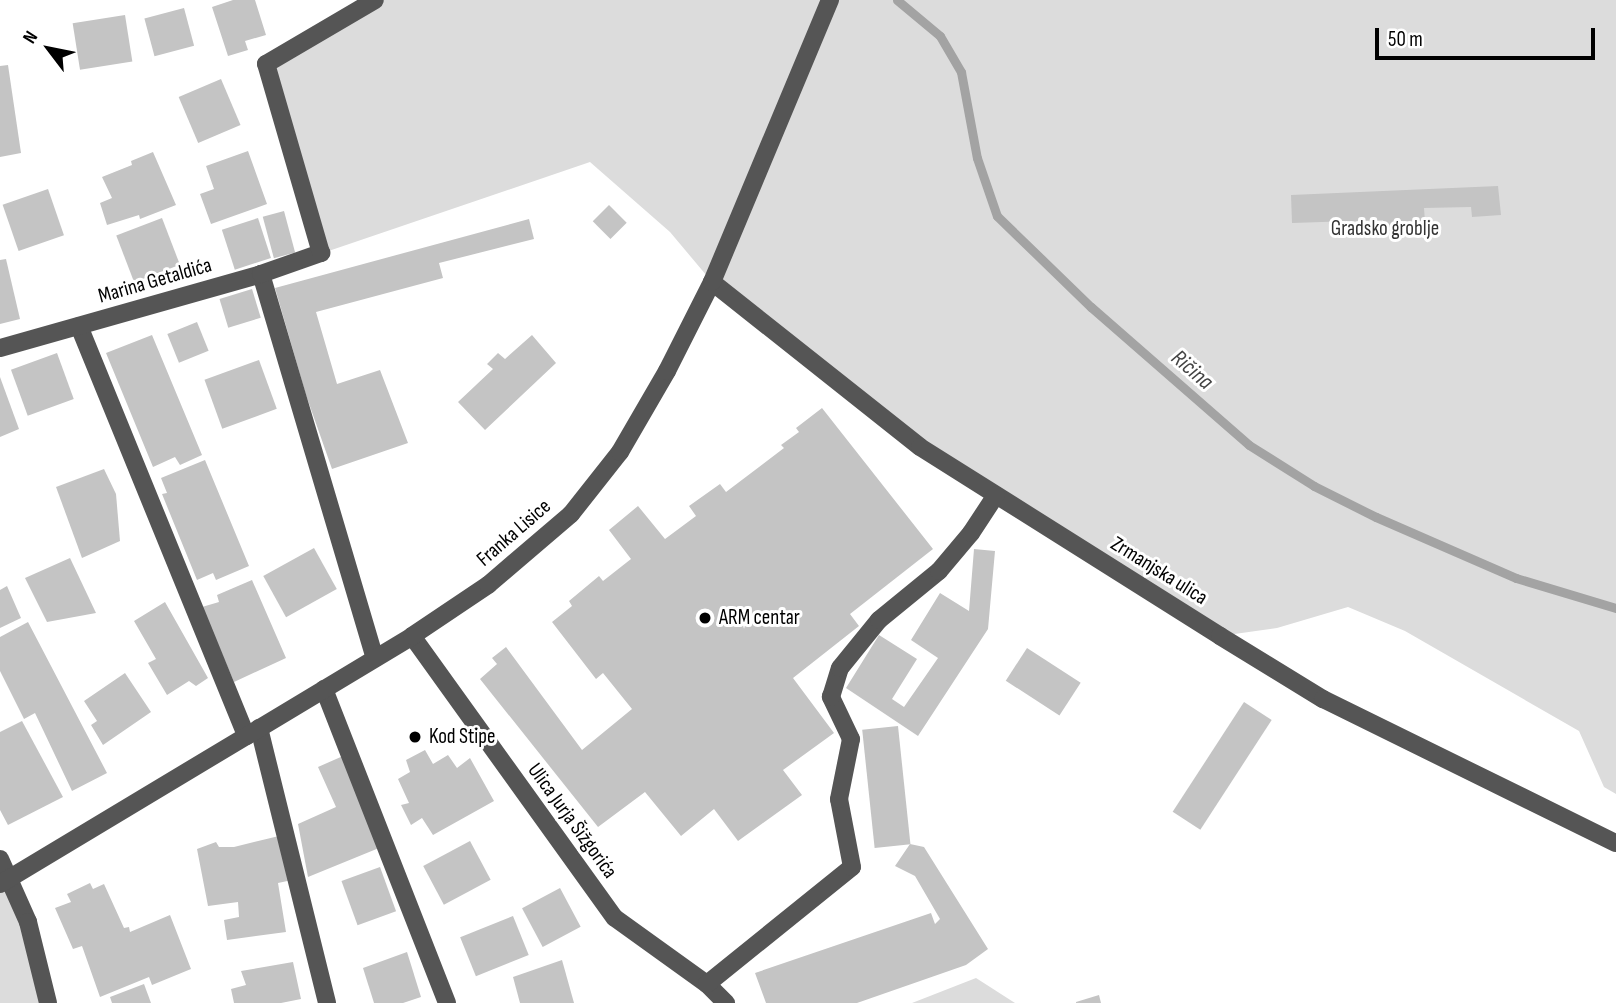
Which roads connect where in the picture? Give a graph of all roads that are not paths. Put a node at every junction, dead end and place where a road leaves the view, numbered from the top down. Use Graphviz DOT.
graph roads {
  1 [pos="375,0"];
  2 [pos="829,3"];
  3 [pos="261,274"];
  4 [pos="712,282"];
  5 [pos="79,326"];
  6 [pos="0,348"];
  7 [pos="996,495"];
  8 [pos="412,636"];
  9 [pos="375,659"];
  10 [pos="324,689"];
  11 [pos="252,732"];
  12 [pos="1616,843"];
  13 [pos="0,859"];
  14 [pos="5,881"];
  15 [pos="707,984"];
  16 [pos="48,1003"];
  17 [pos="327,1003"];
  18 [pos="447,1003"];
  19 [pos="726,1003"];
  1 -- 3 [label="street, Marina Getaldića"];
  2 -- 4 [label="street, Franka Lisice"];
  3 -- 5 [label="street, Marina Getaldića"];
  3 -- 9 [label="street"];
  4 -- 7 [label="street, Zrmanjska ulica"];
  4 -- 8 [label="street, Franka Lisice"];
  5 -- 6 [label="street, Marina Getaldića"];
  5 -- 11 [label="street"];
  7 -- 12 [label="street, Zrmanjska ulica"];
  7 -- 15 [label="street"];
  8 -- 9 [label="street, Franka Lisice"];
  8 -- 15 [label="street, Ulica Jurja Šižgorića"];
  9 -- 10 [label="street, Franka Lisice"];
  10 -- 11 [label="street, Franka Lisice"];
  10 -- 18 [label="street"];
  11 -- 14 [label="street, Franka Lisice"];
  11 -- 17 [label="street"];
  13 -- 14 [label="street"];
  14 -- 16 [label="street"];
  15 -- 19 [label="street, Ulica Jurja Šižgorića"];
}
